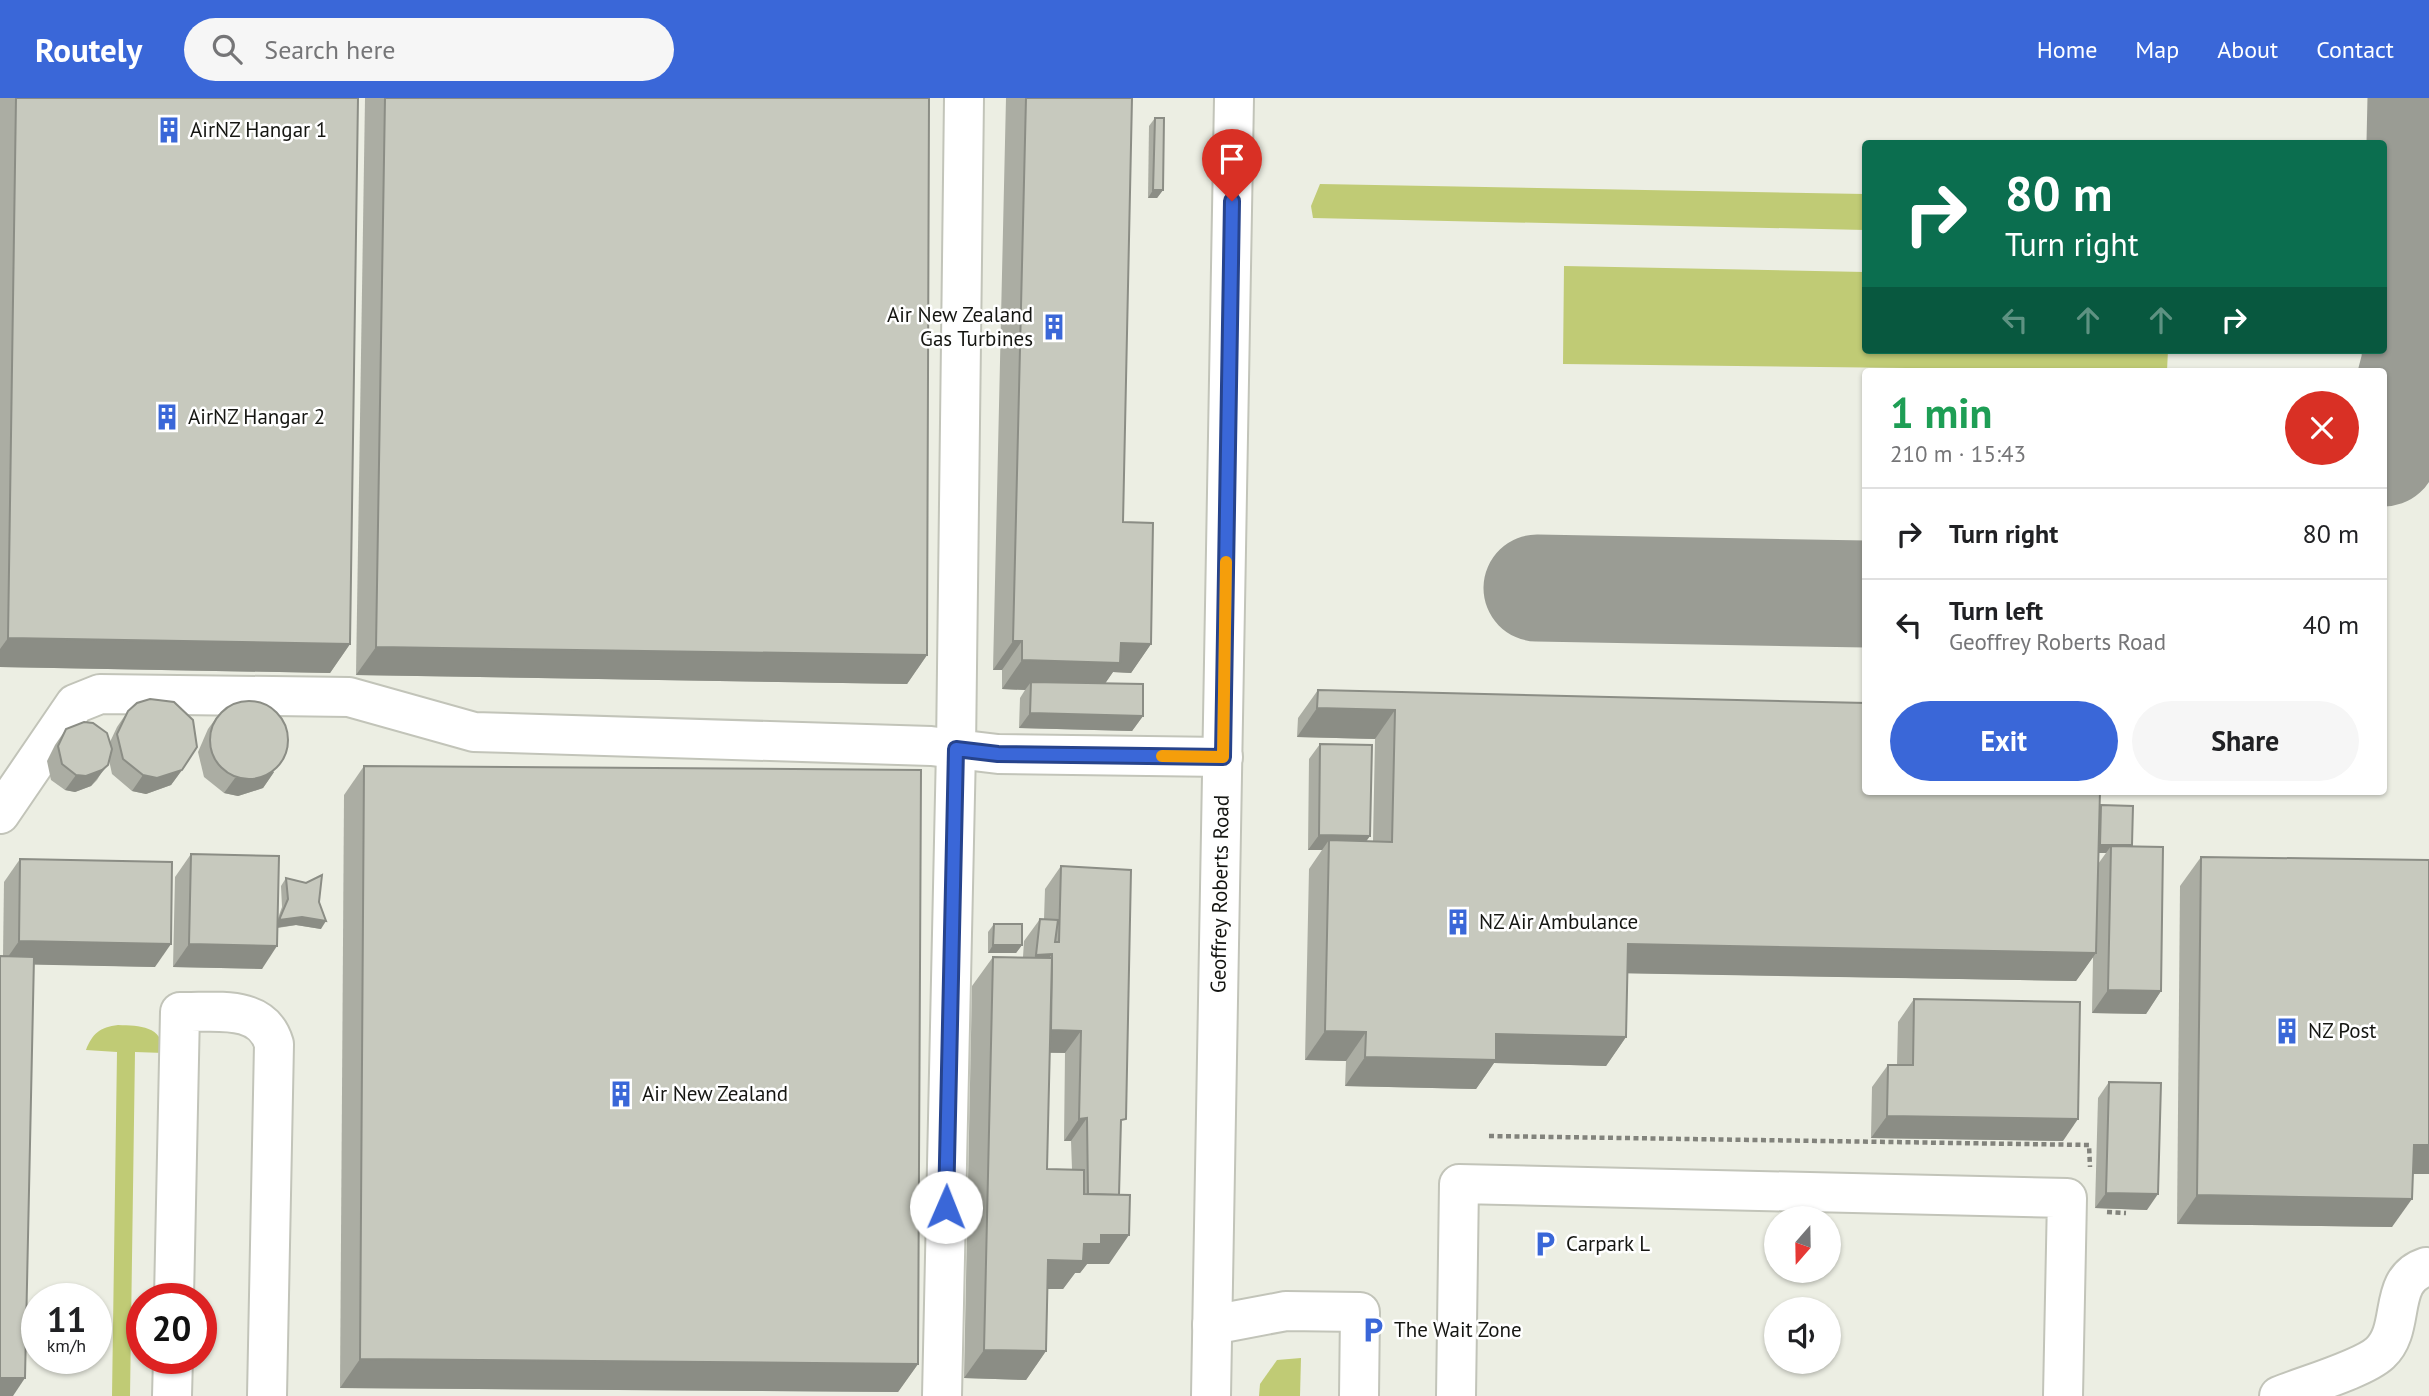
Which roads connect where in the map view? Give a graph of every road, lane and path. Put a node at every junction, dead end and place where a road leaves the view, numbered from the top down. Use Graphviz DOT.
graph roads {
  1 [pos="964,98"];
  2 [pos="1234,98"];
  3 [pos="956,749"];
  4 [pos="1223,757"];
  5 [pos="3,805"];
  6 [pos="1489,1136"];
  7 [pos="2090,1172"];
  8 [pos="2102,1212"];
  9 [pos="2126,1213"];
  10 [pos="2426,1267"];
  11 [pos="174,1283"];
  12 [pos="1212,1325"];
  13 [pos="173,1374"];
  14 [pos="172,1396"];
  15 [pos="267,1396"];
  16 [pos="942,1396"];
  17 [pos="1211,1396"];
  18 [pos="1359,1396"];
  19 [pos="1456,1396"];
  20 [pos="2063,1396"];
  21 [pos="2279,1396"];
  1 -- 3 [label="street"];
  2 -- 4 [label="street, Geoffrey Roberts Road"];
  3 -- 4 [label="street"];
  3 -- 5 [label="street"];
  3 -- 16 [label="street"];
  4 -- 12 [label="street, Geoffrey Roberts Road"];
  6 -- 7 [label="path"];
  8 -- 9 [label="path"];
  10 -- 21 [label="street"];
  11 -- 15 [label="street"];
  12 -- 17 [label="street, Geoffrey Roberts Road"];
  12 -- 18 [label="street"];
  13 -- 14 [label="street"];
  19 -- 20 [label="street"];
}
